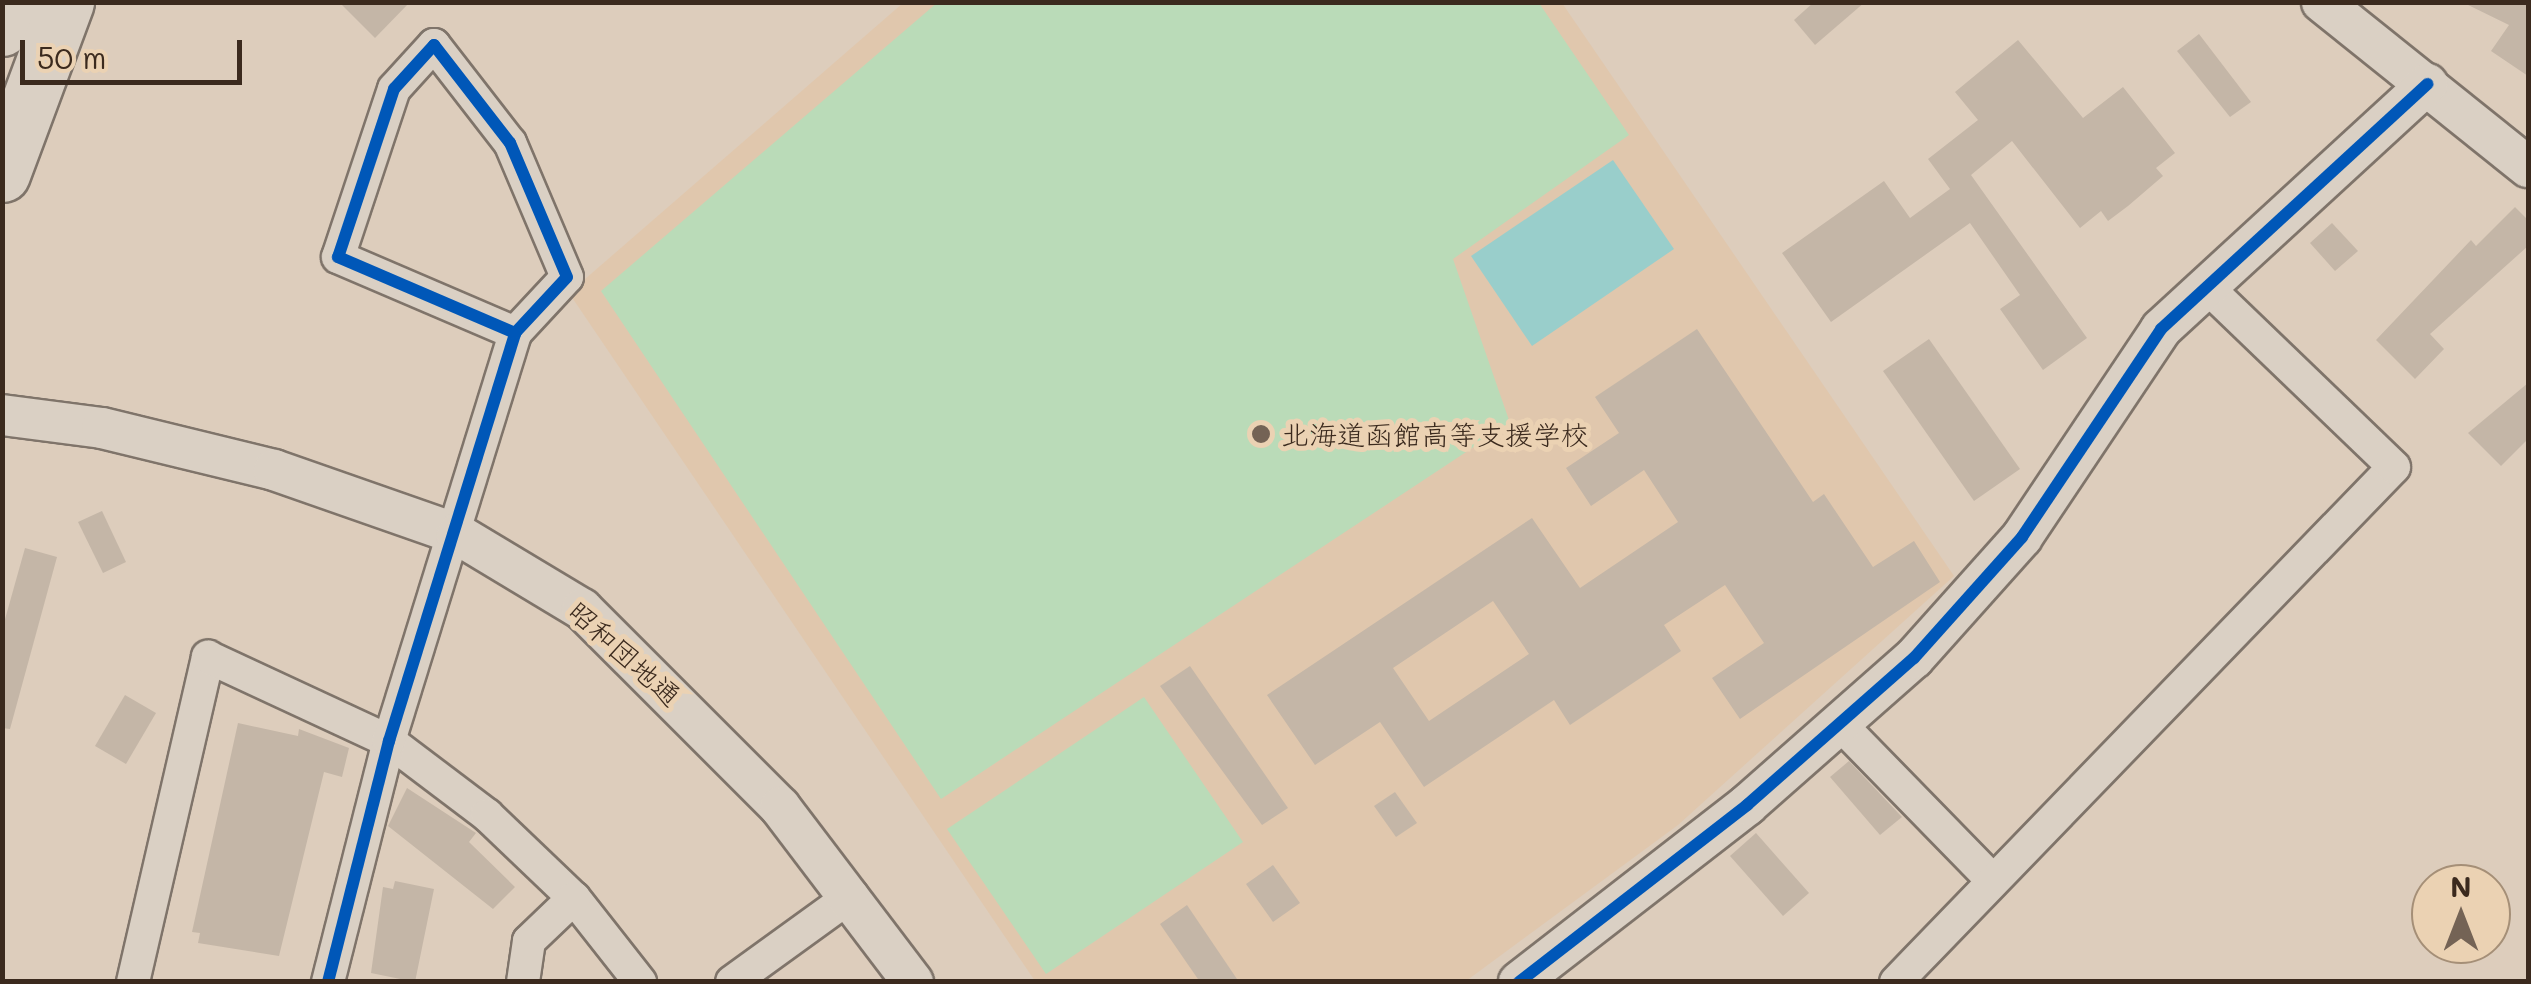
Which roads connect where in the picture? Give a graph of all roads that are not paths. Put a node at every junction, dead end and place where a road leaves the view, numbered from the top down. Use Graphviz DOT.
graph roads {
  1 [pos="12,2"];
  2 [pos="66,2"];
  3 [pos="2322,2"];
  4 [pos="2,28"];
  5 [pos="2427,84"];
  6 [pos="2528,167"];
  7 [pos="2,174"];
  8 [pos="2204,285"];
  9 [pos="515,333"];
  10 [pos="2,415"];
  11 [pos="457,534"];
  12 [pos="1839,723"];
  13 [pos="388,740"];
  14 [pos="1991,878"];
  15 [pos="852,896"];
  16 [pos="574,898"];
  17 [pos="133,982"];
  18 [pos="328,982"];
  19 [pos="523,982"];
  20 [pos="640,982"];
  21 [pos="732,982"];
  22 [pos="913,982"];
  23 [pos="1518,982"];
  24 [pos="1896,982"];
  1 -- 4 [label="highway"];
  2 -- 7 [label="highway"];
  3 -- 5 [label="street"];
  5 -- 6 [label="street"];
  5 -- 8 [label="street"];
  8 -- 12 [label="street"];
  8 -- 14 [label="street"];
  9 -- 9 [label="street"];
  9 -- 11 [label="street"];
  10 -- 11 [label="street, 昭和団地通"];
  11 -- 13 [label="street"];
  11 -- 15 [label="street, 昭和団地通"];
  12 -- 14 [label="street"];
  12 -- 23 [label="street"];
  13 -- 16 [label="street"];
  13 -- 17 [label="street"];
  13 -- 18 [label="street"];
  14 -- 24 [label="street"];
  15 -- 21 [label="street"];
  15 -- 22 [label="street, 昭和団地通"];
  16 -- 19 [label="street"];
  16 -- 20 [label="street"];
}
